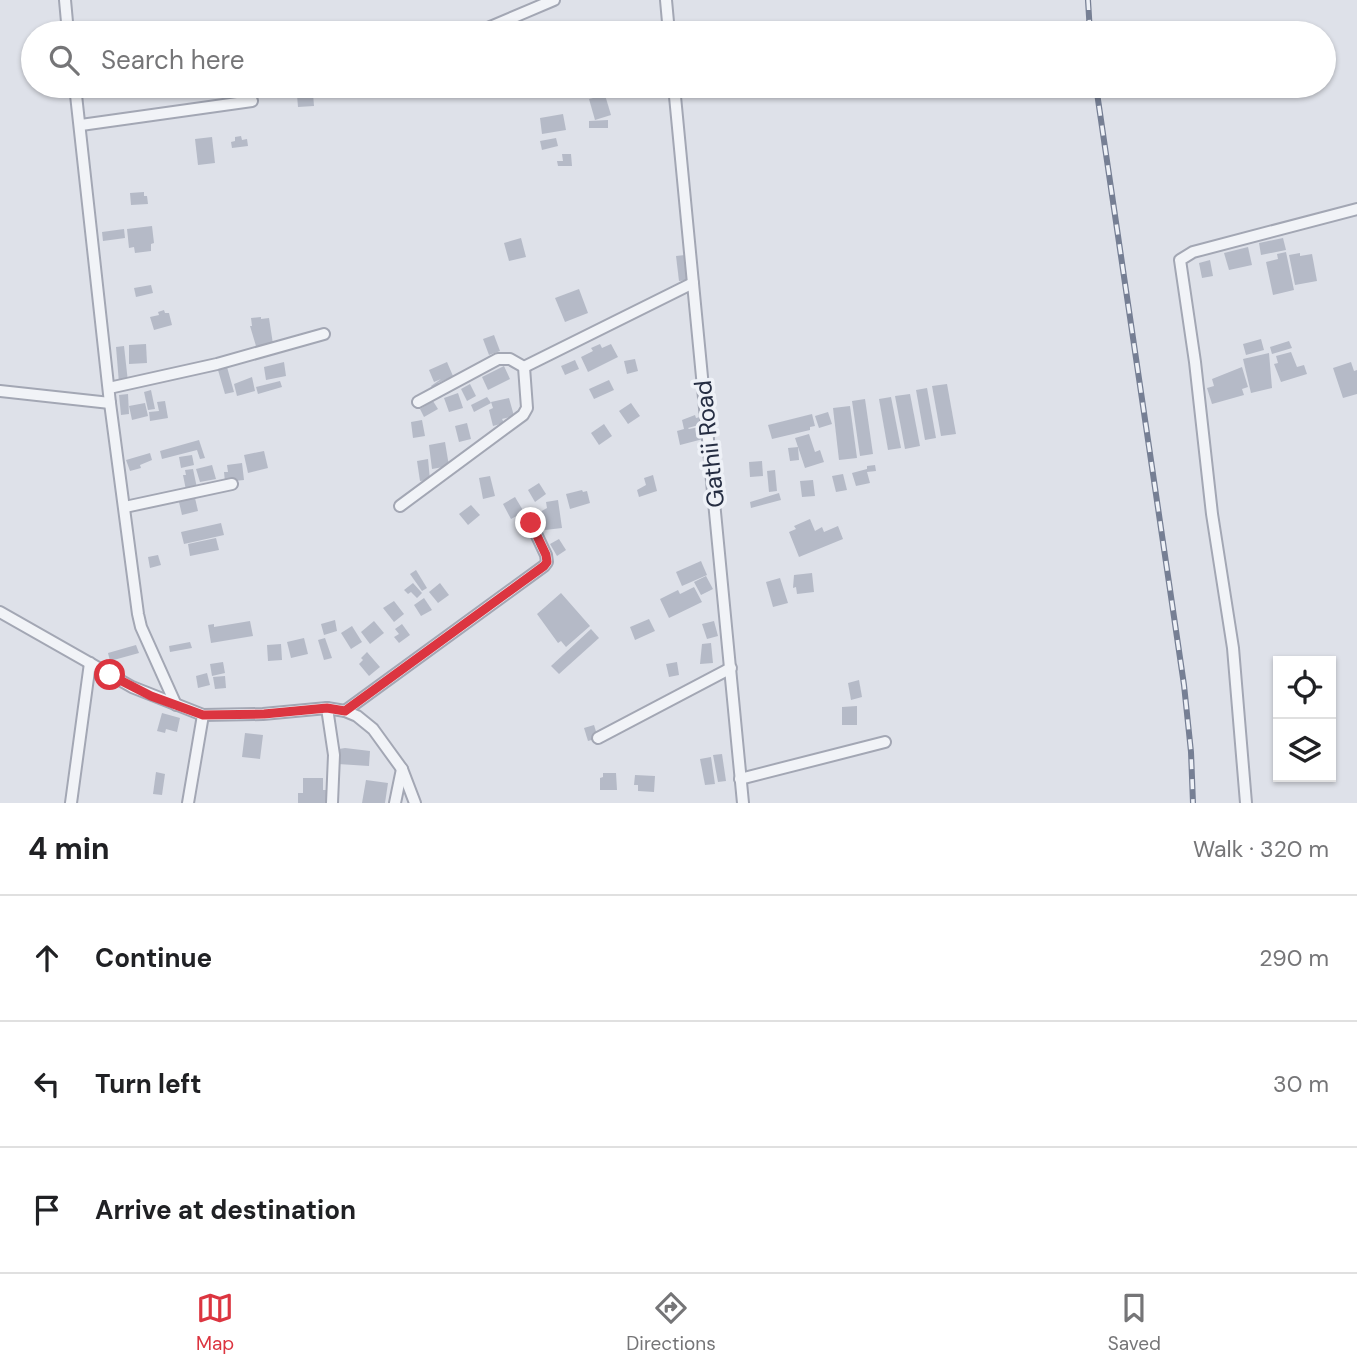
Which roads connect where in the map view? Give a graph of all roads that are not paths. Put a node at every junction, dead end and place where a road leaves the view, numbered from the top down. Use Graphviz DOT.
graph roads {
  1 [pos="65,0"];
  2 [pos="554,0"];
  3 [pos="666,0"];
  4 [pos="67,21"];
  5 [pos="504,21"];
  6 [pos="668,21"];
  7 [pos="77,98"];
  8 [pos="675,98"];
  9 [pos="252,102"];
  10 [pos="81,125"];
  11 [pos="1357,209"];
  12 [pos="693,283"];
  13 [pos="324,334"];
  14 [pos="524,368"];
  15 [pos="109,388"];
  16 [pos="0,391"];
  17 [pos="110,402"];
  18 [pos="418,402"];
  19 [pos="232,484"];
  20 [pos="400,506"];
  21 [pos="125,507"];
  22 [pos="531,523"];
  23 [pos="0,612"];
  24 [pos="90,663"];
  25 [pos="731,668"];
  26 [pos="176,705"];
  27 [pos="327,708"];
  28 [pos="345,711"];
  29 [pos="203,715"];
  30 [pos="598,738"];
  31 [pos="885,742"];
  32 [pos="402,769"];
  33 [pos="740,779"];
  34 [pos="71,803"];
  35 [pos="188,803"];
  36 [pos="332,803"];
  37 [pos="395,803"];
  38 [pos="415,803"];
  39 [pos="743,803"];
  40 [pos="1245,803"];
  1 -- 4 [label="street"];
  2 -- 5 [label="street"];
  3 -- 6 [label="street"];
  7 -- 10 [label="street"];
  8 -- 12 [label="street, Gathii Road"];
  9 -- 10 [label="street"];
  10 -- 15 [label="street"];
  11 -- 40 [label="street"];
  12 -- 14 [label="street"];
  12 -- 25 [label="street, Gathii Road"];
  13 -- 15 [label="street"];
  14 -- 18 [label="street"];
  14 -- 20 [label="street"];
  15 -- 17 [label="street"];
  16 -- 17 [label="street"];
  17 -- 21 [label="street"];
  19 -- 21 [label="street"];
  21 -- 26 [label="street"];
  22 -- 28 [label="street"];
  23 -- 24 [label="street"];
  24 -- 26 [label="street"];
  24 -- 34 [label="street"];
  25 -- 30 [label="street"];
  25 -- 33 [label="street, Gathii Road"];
  26 -- 29 [label="street"];
  27 -- 28 [label="street"];
  27 -- 29 [label="street"];
  27 -- 36 [label="street"];
  28 -- 32 [label="street"];
  29 -- 35 [label="street"];
  31 -- 33 [label="street"];
  32 -- 37 [label="street"];
  32 -- 38 [label="street"];
  33 -- 39 [label="street, Gathii Road"];
}
